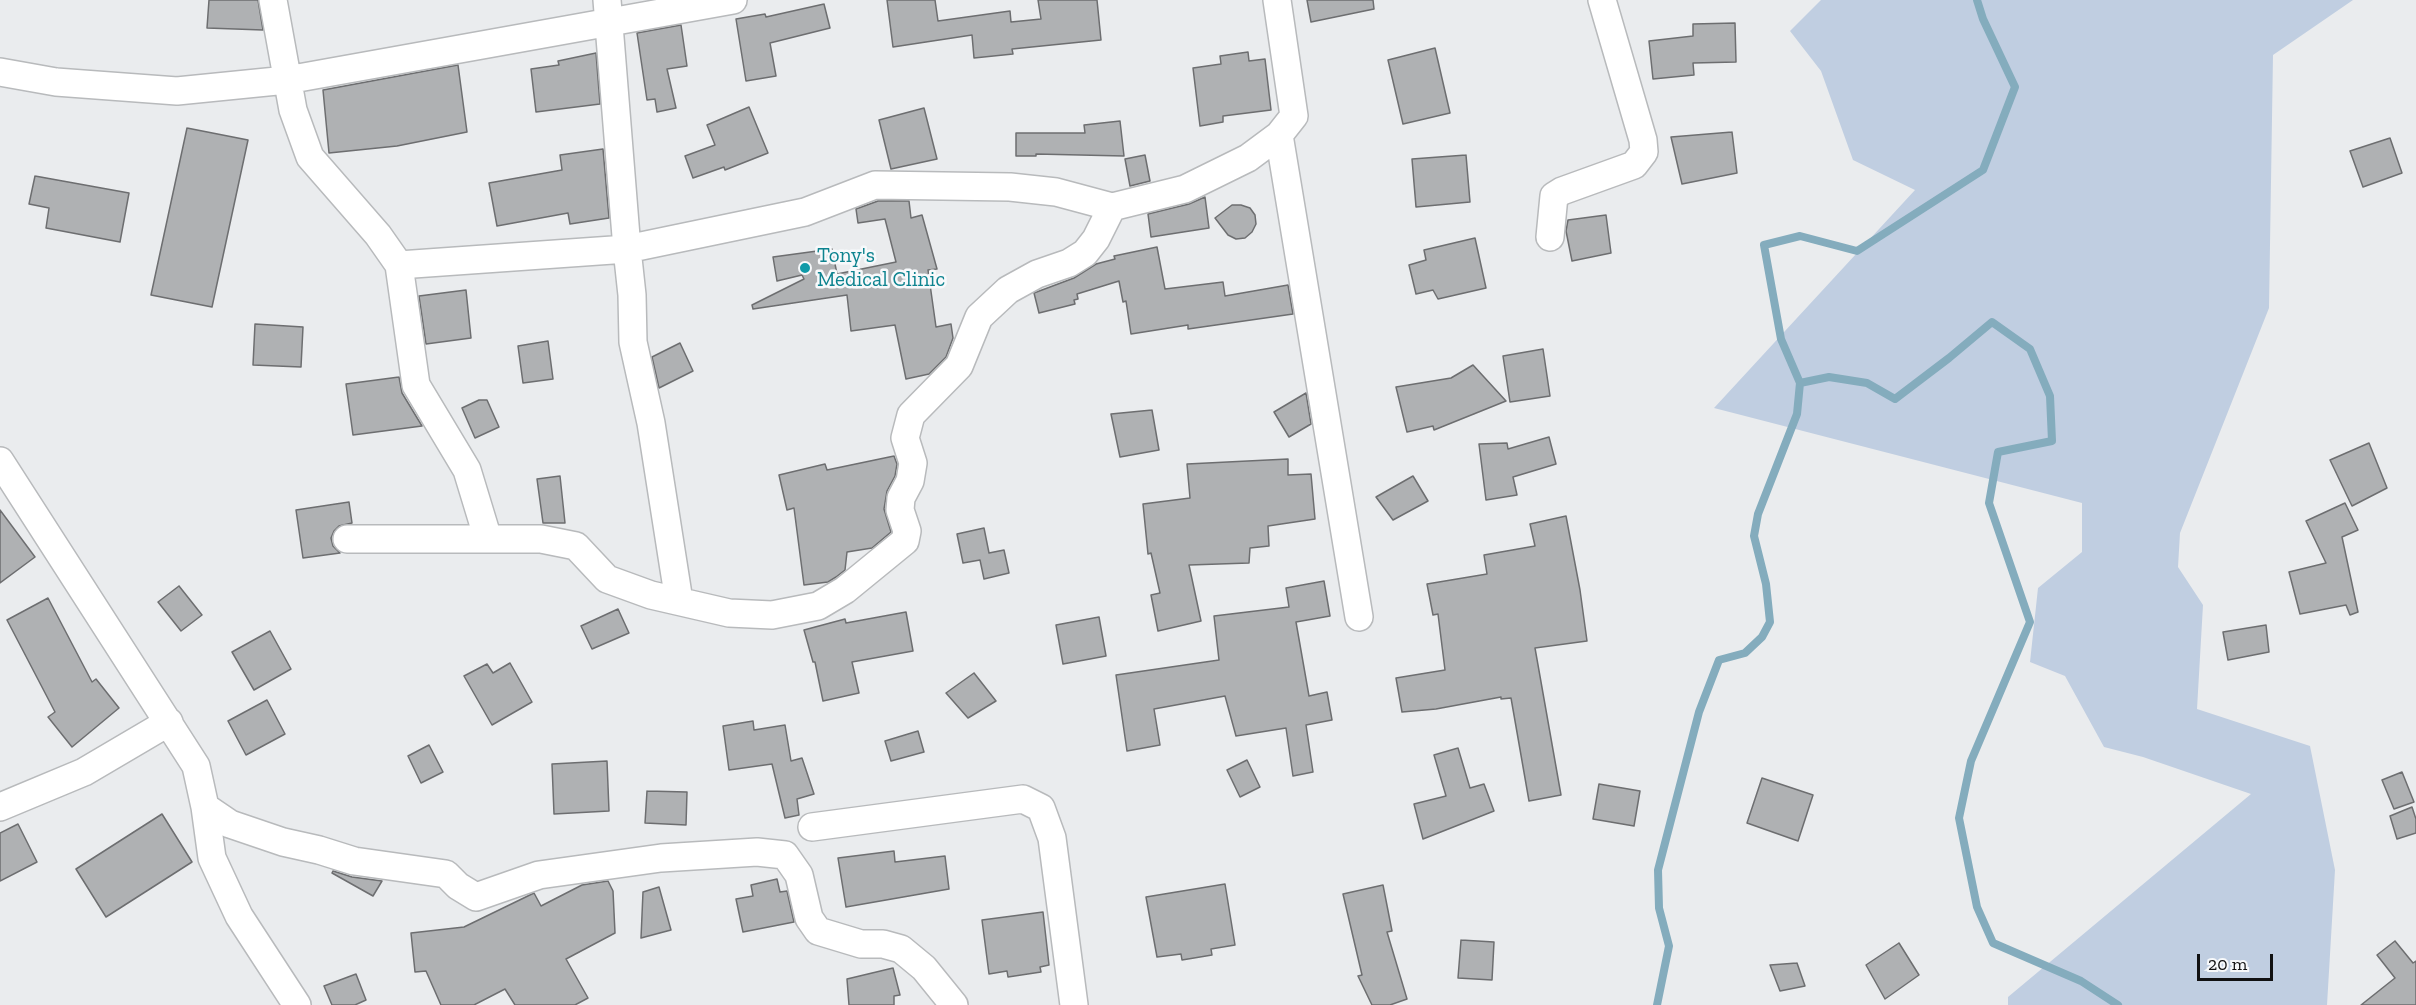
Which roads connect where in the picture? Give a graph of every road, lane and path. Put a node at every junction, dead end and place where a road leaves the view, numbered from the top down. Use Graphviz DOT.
graph roads {
  1 [pos="273,0"];
  2 [pos="733,0"];
  3 [pos="1277,0"];
  4 [pos="1602,0"];
  5 [pos="608,11"];
  6 [pos="0,72"];
  7 [pos="287,80"];
  8 [pos="1280,135"];
  9 [pos="1112,207"];
  10 [pos="1550,237"];
  11 [pos="627,249"];
  12 [pos="399,265"];
  13 [pos="0,461"];
  14 [pos="347,539"];
  15 [pos="488,539"];
  16 [pos="679,601"];
  17 [pos="1359,617"];
  18 [pos="169,722"];
  19 [pos="0,807"];
  20 [pos="205,807"];
  21 [pos="812,827"];
  22 [pos="297,1005"];
  23 [pos="954,1005"];
  24 [pos="1074,1005"];
  1 -- 7 [label="street"];
  2 -- 5 [label="street"];
  3 -- 8 [label="street"];
  4 -- 10 [label="street"];
  5 -- 7 [label="street"];
  5 -- 11 [label="street"];
  6 -- 7 [label="street"];
  7 -- 12 [label="street"];
  8 -- 9 [label="street"];
  8 -- 17 [label="street"];
  9 -- 11 [label="street"];
  9 -- 16 [label="street"];
  11 -- 12 [label="street"];
  11 -- 16 [label="street"];
  12 -- 15 [label="street"];
  13 -- 18 [label="street"];
  14 -- 15 [label="street"];
  15 -- 16 [label="street"];
  18 -- 19 [label="street"];
  18 -- 20 [label="street"];
  20 -- 22 [label="street"];
  20 -- 23 [label="street"];
  21 -- 24 [label="street"];
}
